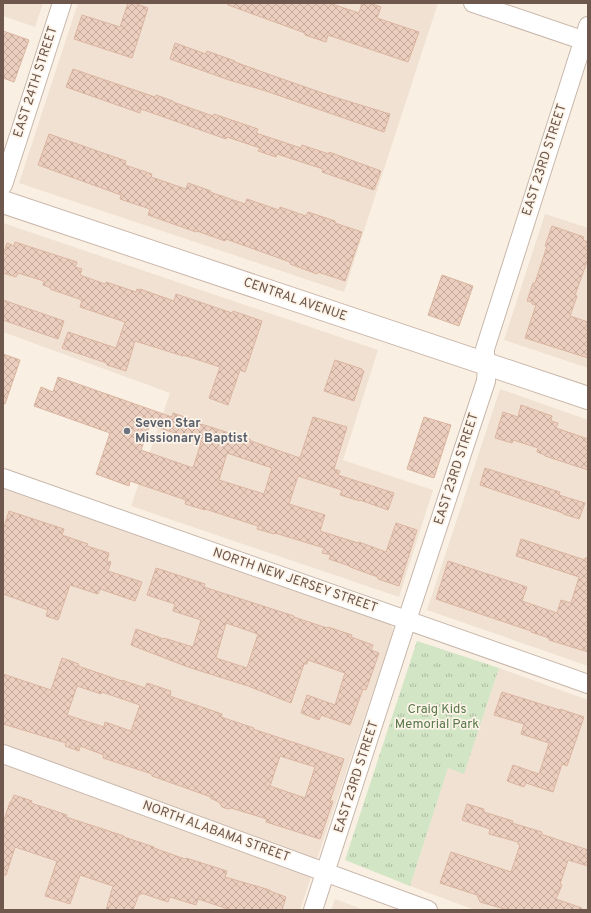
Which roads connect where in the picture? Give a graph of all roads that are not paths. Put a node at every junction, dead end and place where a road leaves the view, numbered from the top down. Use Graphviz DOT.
graph roads {
  1 [pos="62,3"];
  2 [pos="473,3"];
  3 [pos="586,36"];
  4 [pos="3,185"];
  5 [pos="3,202"];
  6 [pos="486,364"];
  7 [pos="588,398"];
  8 [pos="3,478"];
  9 [pos="407,620"];
  10 [pos="588,684"];
  11 [pos="3,754"];
  12 [pos="326,872"];
  13 [pos="313,910"];
  14 [pos="428,910"];
  1 -- 4 [label="street, EAST 24TH STREET"];
  2 -- 3 [label="street"];
  3 -- 6 [label="street, EAST 23RD STREET"];
  5 -- 6 [label="main road, CENTRAL AVENUE"];
  6 -- 7 [label="main road, CENTRAL AVENUE"];
  6 -- 9 [label="street, EAST 23RD STREET"];
  8 -- 9 [label="street, NORTH NEW JERSEY STREET"];
  9 -- 10 [label="street, NORTH NEW JERSEY STREET"];
  9 -- 12 [label="street, EAST 23RD STREET"];
  11 -- 12 [label="street, NORTH ALABAMA STREET"];
  12 -- 13 [label="street, EAST 23RD STREET"];
  12 -- 14 [label="street, NORTH ALABAMA STREET"];
}
